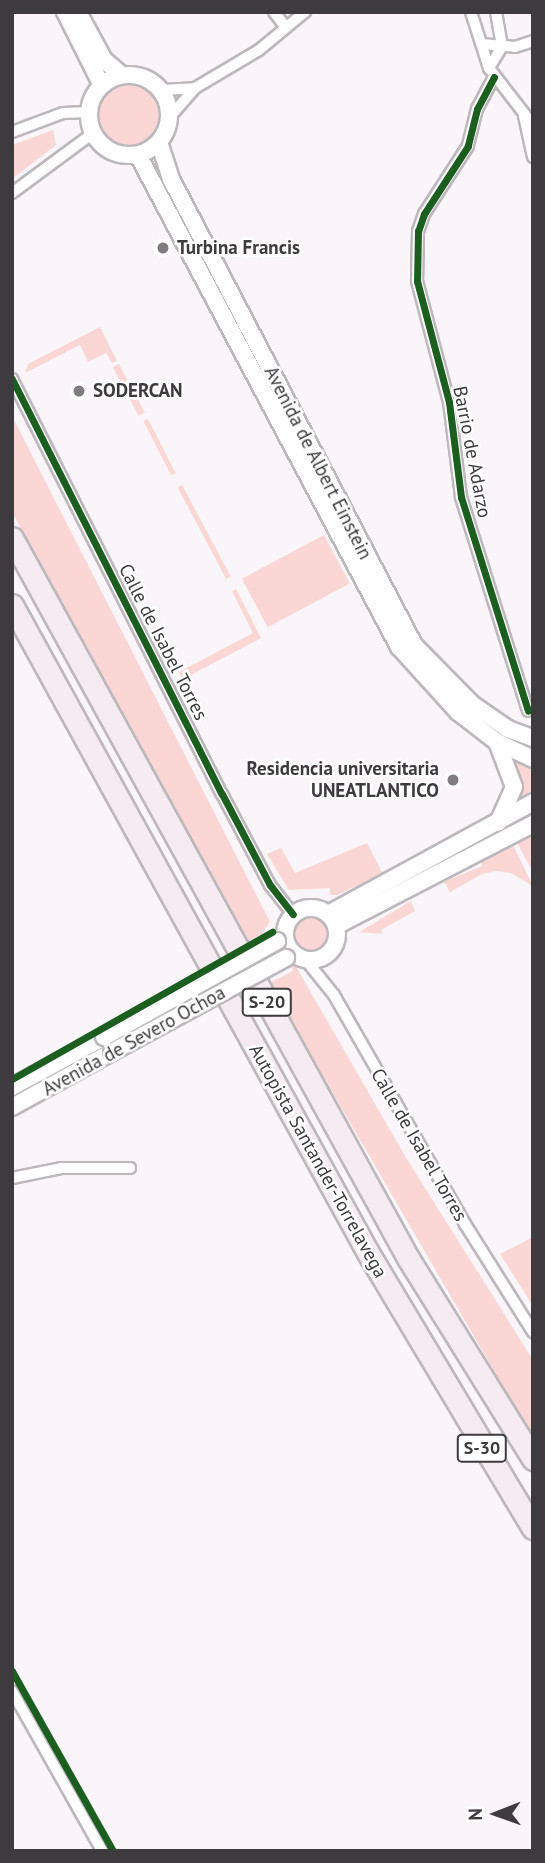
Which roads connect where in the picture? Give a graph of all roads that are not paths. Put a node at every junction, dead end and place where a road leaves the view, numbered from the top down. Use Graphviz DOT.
graph roads {
  1 [pos="65,12"];
  2 [pos="78,12"];
  3 [pos="274,12"];
  4 [pos="304,12"];
  5 [pos="471,12"];
  6 [pos="496,12"];
  7 [pos="285,25"];
  8 [pos="533,41"];
  9 [pos="482,44"];
  10 [pos="502,46"];
  11 [pos="492,73"];
  12 [pos="122,75"];
  13 [pos="101,84"];
  14 [pos="195,88"];
  15 [pos="161,90"];
  16 [pos="89,112"];
  17 [pos="524,116"];
  18 [pos="169,118"];
  19 [pos="533,125"];
  20 [pos="12,132"];
  21 [pos="93,133"];
  22 [pos="159,142"];
  23 [pos="138,155"];
  24 [pos="533,157"];
  25 [pos="12,193"];
  26 [pos="12,379"];
  27 [pos="12,538"];
  28 [pos="12,605"];
  29 [pos="528,711"];
  30 [pos="533,738"];
  31 [pos="498,742"];
  32 [pos="533,759"];
  33 [pos="533,802"];
  34 [pos="533,824"];
  35 [pos="496,825"];
  36 [pos="293,914"];
  37 [pos="332,920"];
  38 [pos="281,939"];
  39 [pos="295,957"];
  40 [pos="12,1087"];
  41 [pos="12,1107"];
  42 [pos="130,1168"];
  43 [pos="12,1178"];
  44 [pos="533,1332"];
  45 [pos="430,1361"];
  46 [pos="533,1458"];
  47 [pos="533,1528"];
  48 [pos="533,1535"];
  49 [pos="12,1691"];
  50 [pos="102,1851"];
  1 -- 13 [label="main road"];
  2 -- 12 [label="main road"];
  3 -- 7 [label="street"];
  4 -- 7 [label="street"];
  5 -- 9 [label="street"];
  6 -- 10 [label="street"];
  7 -- 14 [label="street"];
  8 -- 10 [label="street"];
  9 -- 10 [label="street"];
  9 -- 11 [label="street"];
  10 -- 11 [label="street, Barrio de Adarzo"];
  11 -- 17 [label="street"];
  11 -- 29 [label="street, Barrio de Adarzo"];
  12 -- 13 [label="main road"];
  12 -- 15 [label="main road"];
  13 -- 16 [label="main road"];
  14 -- 15 [label="street"];
  14 -- 18 [label="street"];
  15 -- 18 [label="main road"];
  16 -- 20 [label="street"];
  16 -- 21 [label="main road"];
  17 -- 19 [label="street"];
  17 -- 24 [label="street"];
  18 -- 22 [label="main road"];
  21 -- 23 [label="main road"];
  21 -- 25 [label="street"];
  22 -- 23 [label="main road"];
  22 -- 30 [label="main road, Avenida de Albert Einstein"];
  23 -- 31 [label="main road, Avenida de Albert Einstein"];
  26 -- 36 [label="street, Calle de Isabel Torres"];
  27 -- 46 [label="highway, Autopista Santander-Torrelavega / S-20"];
  28 -- 45 [label="highway, Autopista Santander-Torrelavega / S-20"];
  31 -- 32 [label="main road, Avenida de Albert Einstein"];
  31 -- 35 [label="main road"];
  33 -- 35 [label="main road"];
  34 -- 37 [label="main road"];
  35 -- 37 [label="main road"];
  36 -- 37 [label="main road"];
  36 -- 38 [label="main road"];
  37 -- 39 [label="main road"];
  38 -- 39 [label="main road"];
  38 -- 40 [label="main road, Avenida de Severo Ochoa, bridge"];
  39 -- 41 [label="main road, Avenida de Severo Ochoa, bridge"];
  39 -- 44 [label="street, Calle de Isabel Torres"];
  42 -- 43 [label="street"];
  45 -- 47 [label="highway, Autopista Santander-Torrelavega / S-20"];
  45 -- 48 [label="highway, S-30"];
  49 -- 50 [label="street"];
}
